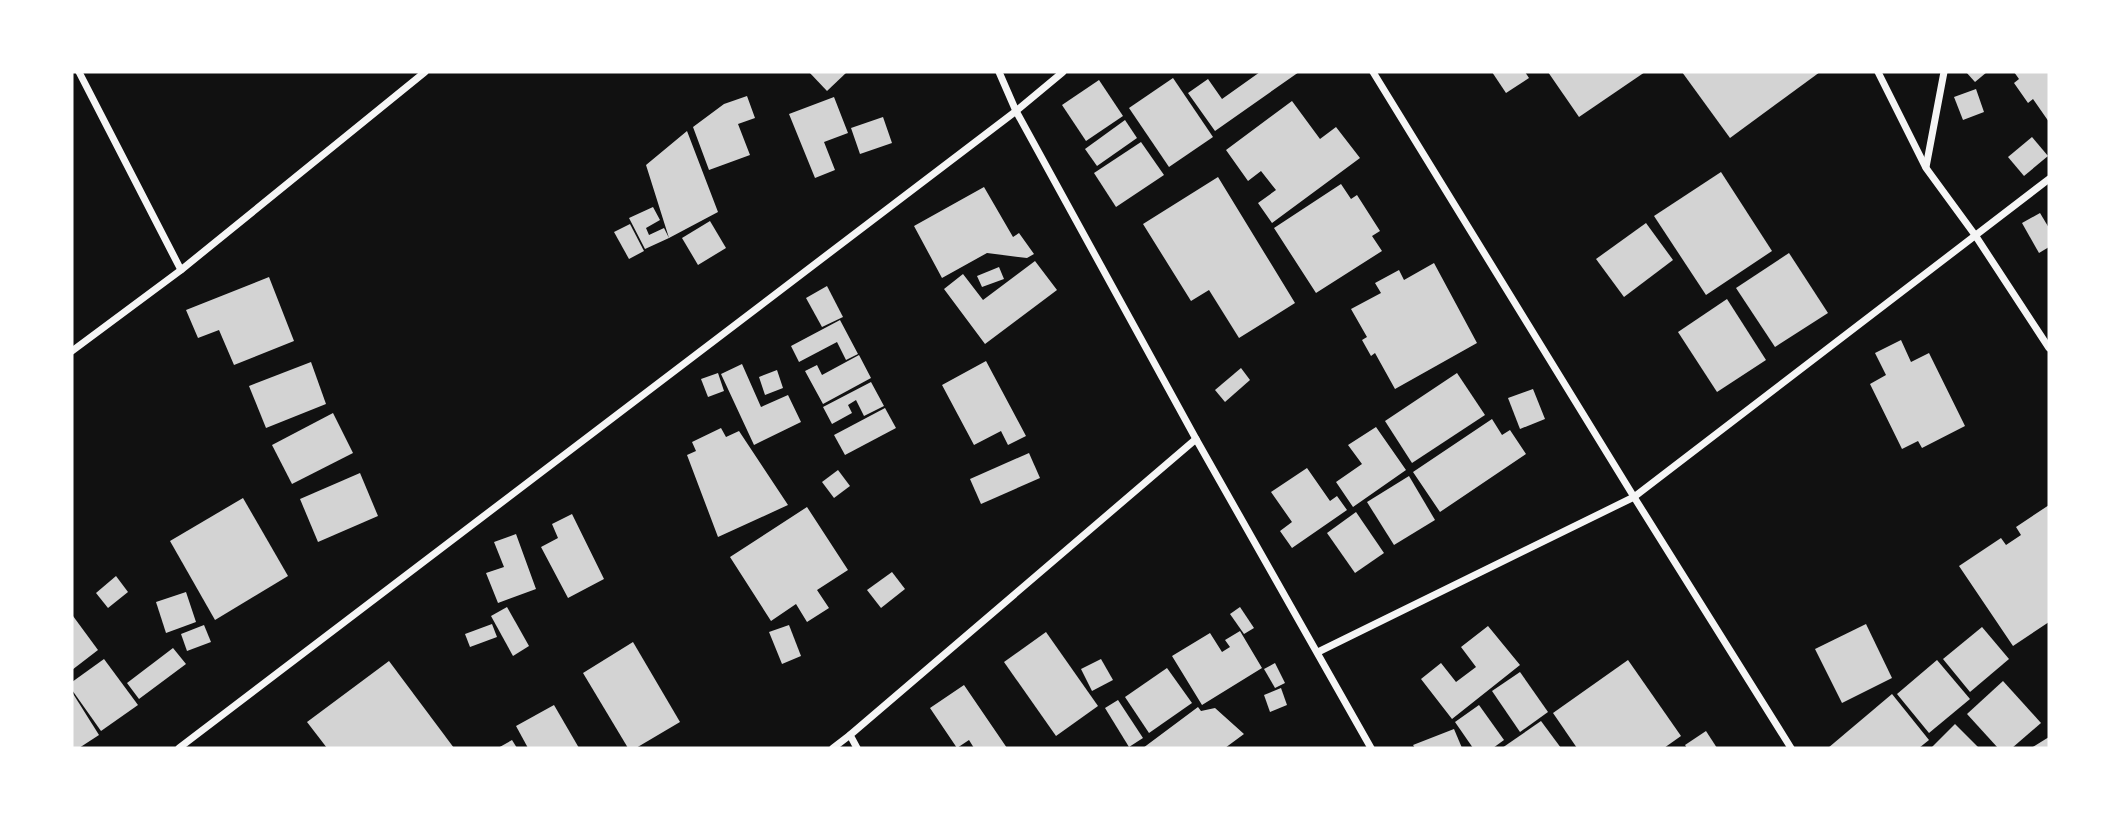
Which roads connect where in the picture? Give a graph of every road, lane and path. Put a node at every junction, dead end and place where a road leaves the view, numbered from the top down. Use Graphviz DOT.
graph roads {
  1 [pos="79,72"];
  2 [pos="425,72"];
  3 [pos="999,72"];
  4 [pos="1063,72"];
  5 [pos="1373,72"];
  6 [pos="1878,72"];
  7 [pos="1944,72"];
  8 [pos="1016,111"];
  9 [pos="1926,168"];
  10 [pos="2049,179"];
  11 [pos="1975,235"];
  12 [pos="181,270"];
  13 [pos="2049,348"];
  14 [pos="72,351"];
  15 [pos="1196,439"];
  16 [pos="1634,497"];
  17 [pos="1318,652"];
  18 [pos="850,735"];
  19 [pos="179,748"];
  20 [pos="833,748"];
  21 [pos="857,748"];
  22 [pos="1371,748"];
  23 [pos="1791,748"];
  1 -- 12 [label="street"];
  2 -- 12 [label="street"];
  3 -- 8 [label="street"];
  4 -- 8 [label="street"];
  5 -- 16 [label="street"];
  6 -- 9 [label="street"];
  7 -- 9 [label="street"];
  8 -- 15 [label="street"];
  8 -- 19 [label="street"];
  9 -- 11 [label="street"];
  10 -- 11 [label="street"];
  11 -- 13 [label="street"];
  11 -- 16 [label="street"];
  12 -- 14 [label="street"];
  15 -- 17 [label="street"];
  15 -- 18 [label="street"];
  16 -- 17 [label="street"];
  16 -- 23 [label="street"];
  17 -- 22 [label="street"];
  18 -- 20 [label="street"];
  18 -- 21 [label="street"];
}
